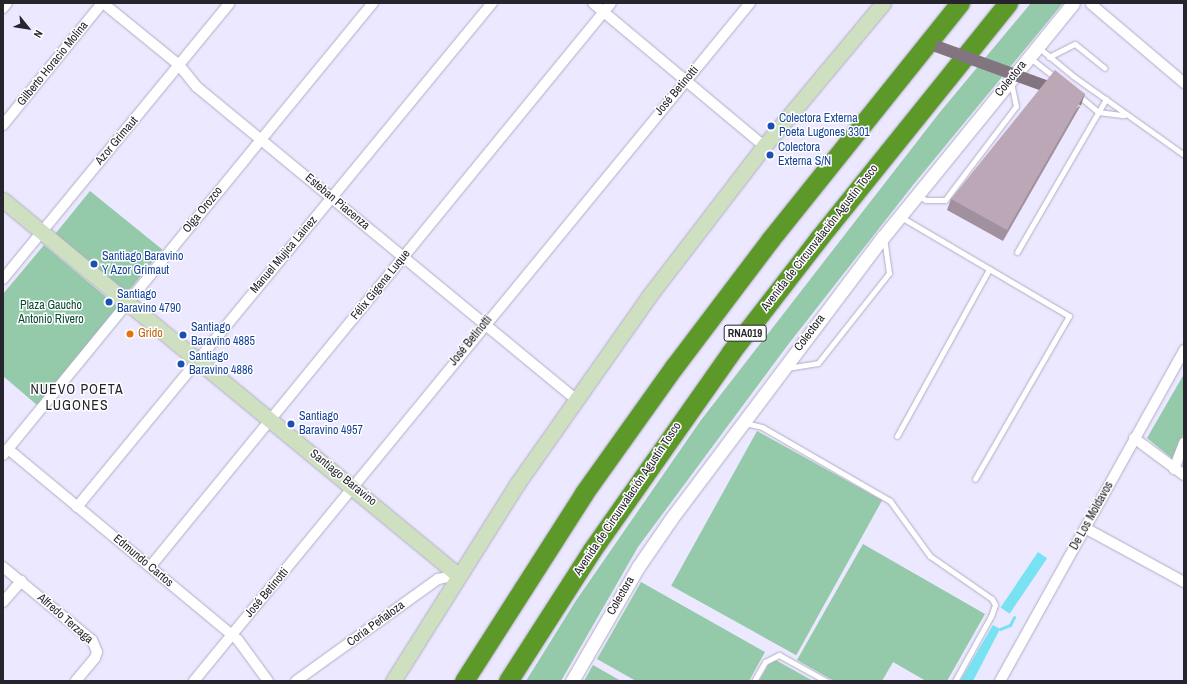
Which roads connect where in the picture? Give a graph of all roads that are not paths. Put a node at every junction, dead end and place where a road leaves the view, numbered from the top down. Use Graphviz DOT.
graph roads {
  1 [pos="7,3"];
  2 [pos="102,3"];
  3 [pos="230,3"];
  4 [pos="373,3"];
  5 [pos="492,3"];
  6 [pos="593,3"];
  7 [pos="611,3"];
  8 [pos="750,3"];
  9 [pos="883,3"];
  10 [pos="960,3"];
  11 [pos="1008,3"];
  12 [pos="1073,3"];
  13 [pos="1092,4"];
  14 [pos="3,8"];
  15 [pos="604,12"];
  16 [pos="1037,46"];
  17 [pos="1028,57"];
  18 [pos="1049,57"];
  19 [pos="179,65"];
  20 [pos="1105,68"];
  21 [pos="687,80"];
  22 [pos="1010,80"];
  23 [pos="1059,81"];
  24 [pos="1184,83"];
  25 [pos="1071,90"];
  26 [pos="1106,99"];
  27 [pos="1098,112"];
  28 [pos="1125,115"];
  29 [pos="3,125"];
  30 [pos="260,139"];
  31 [pos="764,146"];
  32 [pos="1184,155"];
  33 [pos="917,195"];
  34 [pos="332,198"];
  35 [pos="3,200"];
  36 [pos="900,216"];
  37 [pos="42,232"];
  38 [pos="883,237"];
  39 [pos="1017,252"];
  40 [pos="403,257"];
  41 [pos="988,268"];
  42 [pos="3,279"];
  43 [pos="128,303"];
  44 [pos="485,324"];
  45 [pos="1184,350"];
  46 [pos="196,360"];
  47 [pos="784,368"];
  48 [pos="575,399"];
  49 [pos="271,420"];
  50 [pos="744,423"];
  51 [pos="897,436"];
  52 [pos="1134,438"];
  53 [pos="1184,443"];
  54 [pos="5,452"];
  55 [pos="1174,469"];
  56 [pos="1184,475"];
  57 [pos="975,479"];
  58 [pos="354,487"];
  59 [pos="77,506"];
  60 [pos="1085,528"];
  61 [pos="150,566"];
  62 [pos="3,567"];
  63 [pos="458,575"];
  64 [pos="20,581"];
  65 [pos="1184,582"];
  66 [pos="3,602"];
  67 [pos="232,635"];
  68 [pos="76,681"];
  69 [pos="194,681"];
  70 [pos="268,681"];
  71 [pos="296,681"];
  72 [pos="393,681"];
  73 [pos="464,681"];
  74 [pos="508,681"];
  75 [pos="572,681"];
  76 [pos="754,681"];
  77 [pos="826,681"];
  78 [pos="955,681"];
  79 [pos="1000,681"];
  1 -- 14 [label="street"];
  2 -- 19 [label="street, Esteban Piacenza"];
  2 -- 29 [label="street, Gilberto Horacio Molina"];
  3 -- 19 [label="street, Azor Grimaut"];
  4 -- 30 [label="street, Olga Orozco"];
  5 -- 34 [label="street, Manuel Mujica Lainez"];
  6 -- 15 [label="street"];
  7 -- 15 [label="street, Félix Gigena Luque"];
  8 -- 21 [label="street, José Betinotti"];
  9 -- 31 [label="main road"];
  10 -- 73 [label="highway, RNA019"];
  11 -- 74 [label="highway, Avenida de Circunvalación Agustín Tosco / RNA019"];
  12 -- 16 [label="street, Colectora"];
  13 -- 24 [label="street"];
  15 -- 21 [label="street"];
  15 -- 40 [label="street, Félix Gigena Luque"];
  16 -- 17 [label="street, Colectora"];
  16 -- 18 [label="lane"];
  17 -- 22 [label="street, Colectora"];
  17 -- 23 [label="lane"];
  18 -- 20 [label="lane"];
  18 -- 26 [label="lane"];
  19 -- 30 [label="street, Esteban Piacenza"];
  19 -- 37 [label="street, Azor Grimaut"];
  21 -- 31 [label="street"];
  21 -- 44 [label="street, José Betinotti"];
  22 -- 33 [label="street, Colectora"];
  22 -- 33 [label="lane"];
  25 -- 27 [label="lane"];
  26 -- 27 [label="lane"];
  26 -- 28 [label="lane"];
  27 -- 28 [label="lane"];
  27 -- 39 [label="lane"];
  28 -- 32 [label="lane"];
  30 -- 34 [label="street, Esteban Piacenza"];
  30 -- 43 [label="street, Olga Orozco"];
  31 -- 48 [label="main road"];
  33 -- 36 [label="street, Colectora"];
  34 -- 40 [label="street, Esteban Piacenza"];
  34 -- 46 [label="street, Manuel Mujica Lainez"];
  35 -- 37 [label="main road, Santiago Baravino"];
  36 -- 38 [label="street, Colectora"];
  36 -- 41 [label="lane"];
  37 -- 42 [label="street, Azor Grimaut"];
  37 -- 43 [label="main road, Santiago Baravino"];
  38 -- 47 [label="street, Colectora"];
  38 -- 47 [label="lane"];
  40 -- 44 [label="street, Esteban Piacenza"];
  40 -- 49 [label="street, Félix Gigena Luque"];
  41 -- 51 [label="lane"];
  41 -- 57 [label="lane"];
  43 -- 46 [label="main road, Santiago Baravino"];
  43 -- 54 [label="street, Olga Orozco"];
  44 -- 48 [label="street, Esteban Piacenza"];
  44 -- 58 [label="street, José Betinotti"];
  45 -- 52 [label="street, De Los Moldavos"];
  46 -- 49 [label="main road, Santiago Baravino"];
  46 -- 59 [label="street, Manuel Mujica Lainez"];
  47 -- 50 [label="street, Colectora"];
  48 -- 63 [label="main road"];
  49 -- 58 [label="main road, Santiago Baravino"];
  49 -- 61 [label="street, Félix Gigena Luque"];
  50 -- 75 [label="street, Colectora"];
  50 -- 78 [label="lane"];
  52 -- 55 [label="street"];
  52 -- 60 [label="street, De Los Moldavos"];
  53 -- 55 [label="street"];
  54 -- 59 [label="street, Edmundo Cartos"];
  55 -- 56 [label="street"];
  58 -- 63 [label="main road, Santiago Baravino"];
  58 -- 67 [label="street, José Betinotti"];
  59 -- 61 [label="street, Edmundo Cartos"];
  60 -- 65 [label="street"];
  60 -- 79 [label="street, De Los Moldavos"];
  61 -- 67 [label="street, Edmundo Cartos"];
  62 -- 64 [label="street, Alfredo Terzaga"];
  63 -- 71 [label="street, Coria Peñaloza"];
  63 -- 72 [label="main road"];
  64 -- 66 [label="street"];
  64 -- 68 [label="street, Alfredo Terzaga"];
  67 -- 69 [label="street, José Betinotti"];
  67 -- 70 [label="street, Edmundo Cartos"];
  76 -- 77 [label="lane"];
}
